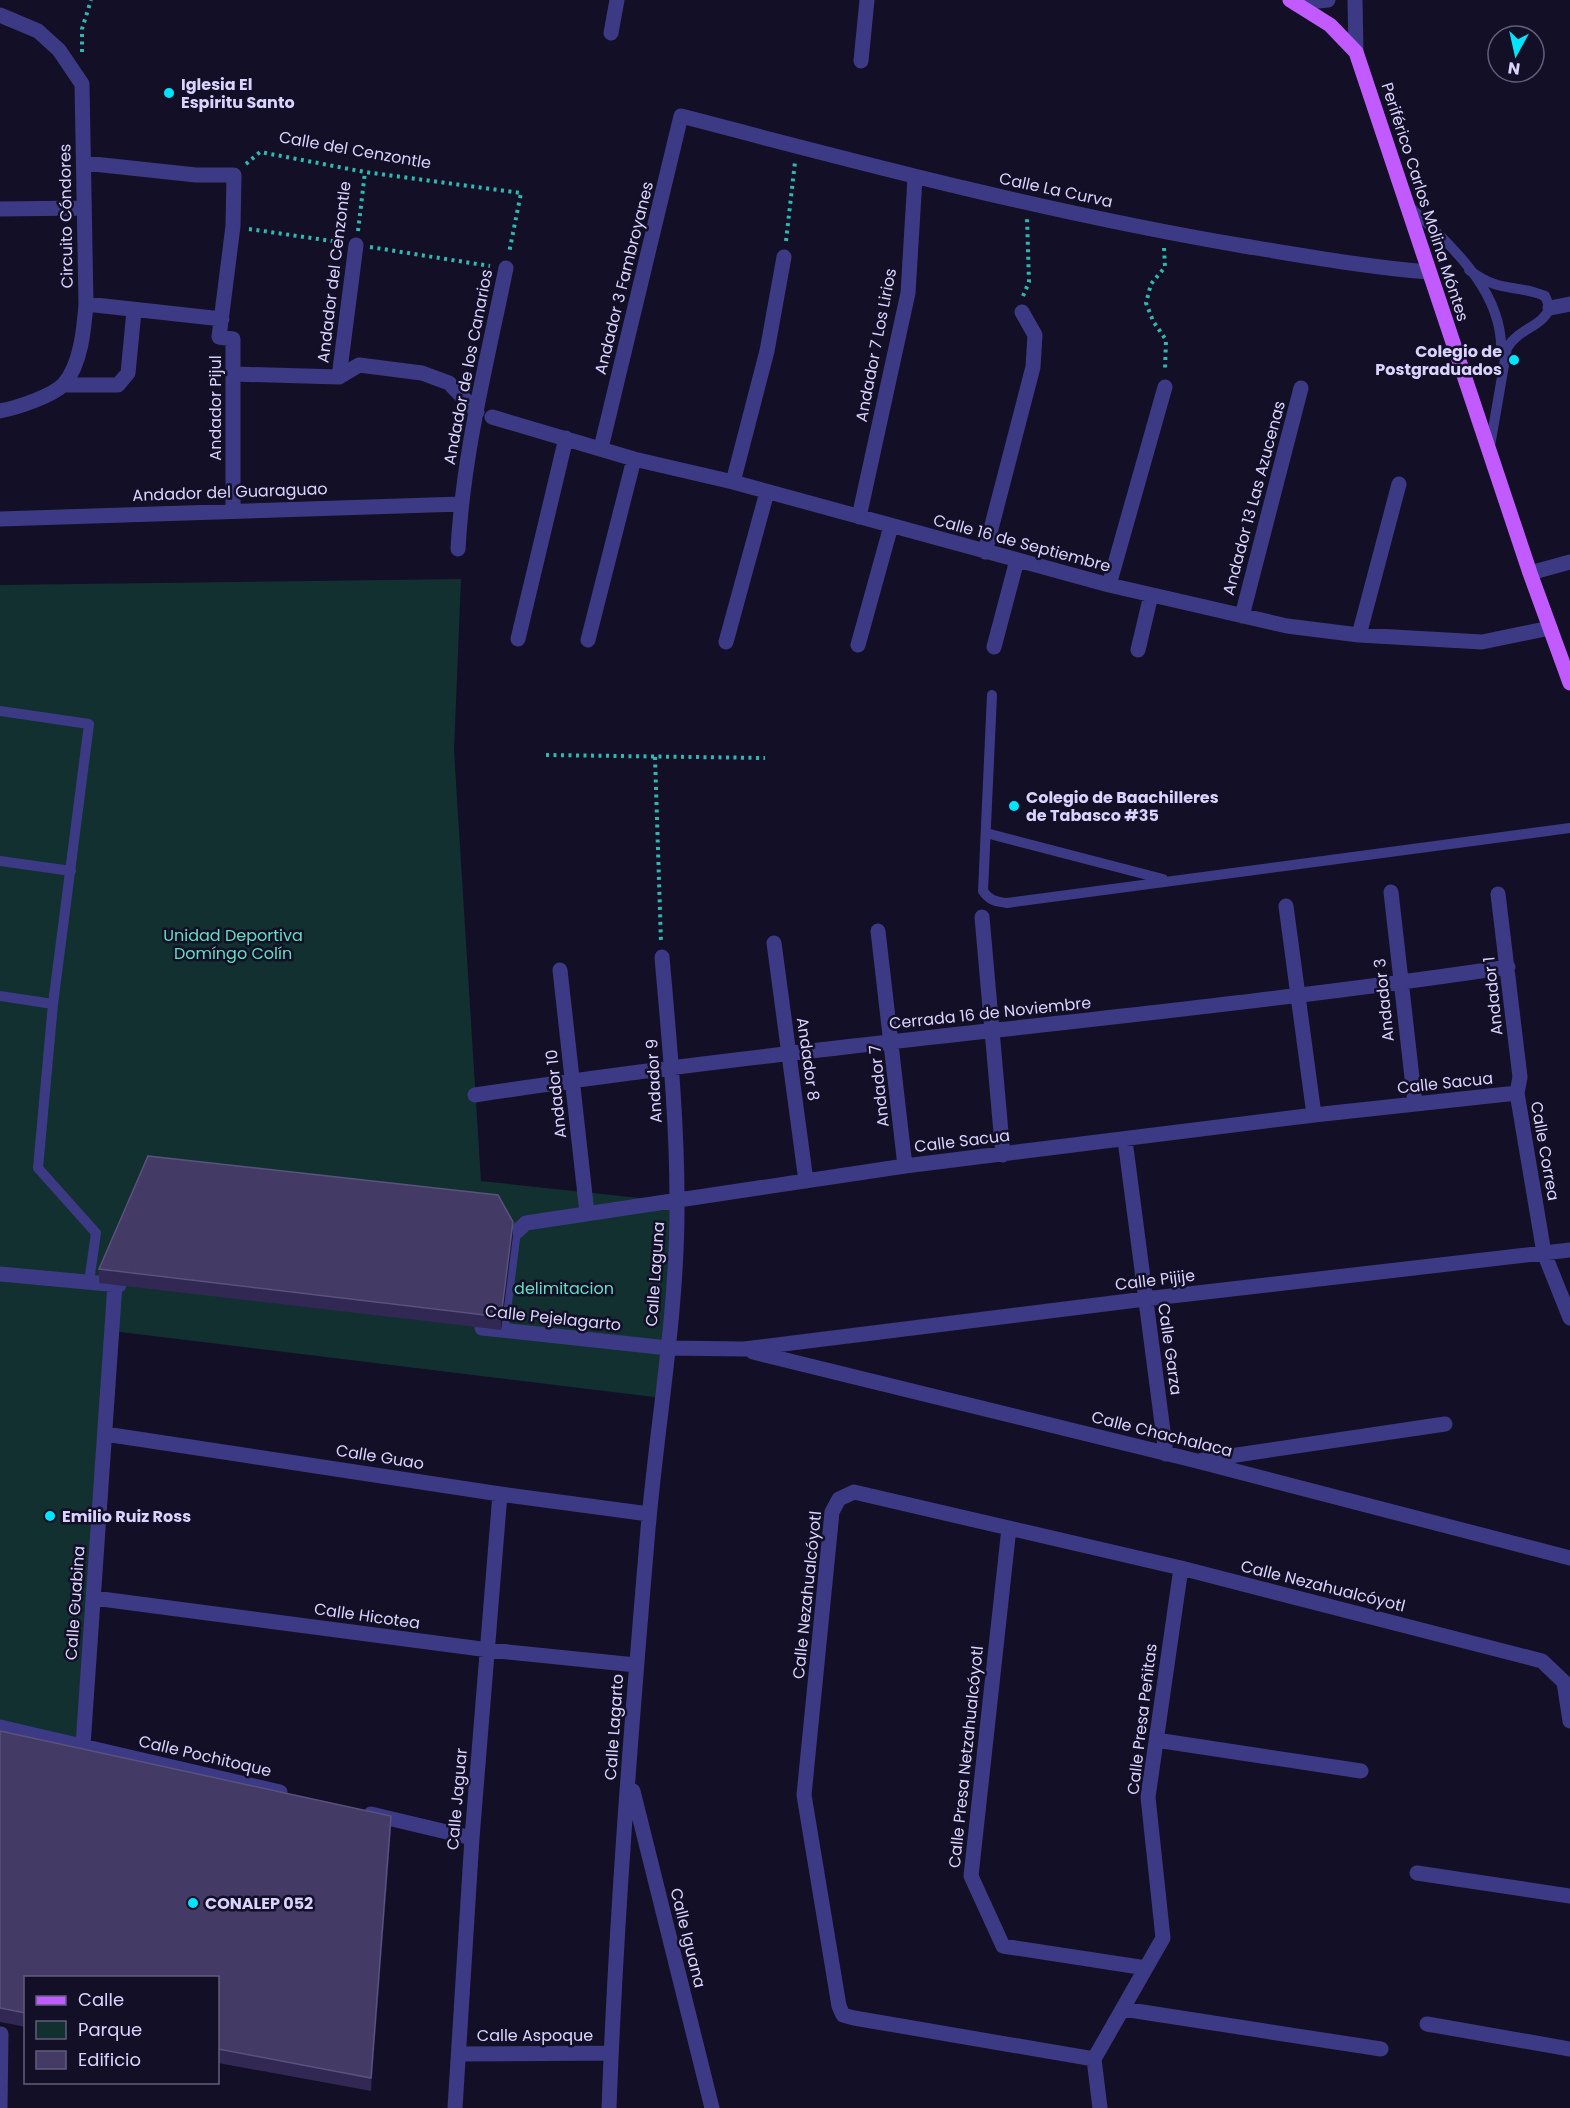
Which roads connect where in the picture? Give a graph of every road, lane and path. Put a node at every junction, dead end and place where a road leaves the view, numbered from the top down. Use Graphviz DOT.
graph roads {
  1 [pos="91,0"];
  2 [pos="617,0"];
  3 [pos="867,0"];
  4 [pos="1328,0"];
  5 [pos="1356,0"];
  6 [pos="1294,2"];
  7 [pos="0,15"];
  8 [pos="611,33"];
  9 [pos="1356,52"];
  10 [pos="861,61"];
  11 [pos="82,84"];
  12 [pos="681,116"];
  13 [pos="797,146"];
  14 [pos="84,163"];
  15 [pos="365,172"];
  16 [pos="234,175"];
  17 [pos="915,178"];
  18 [pos="521,193"];
  19 [pos="1026,202"];
  20 [pos="1405,202"];
  21 [pos="84,208"];
  22 [pos="0,209"];
  23 [pos="1163,232"];
  24 [pos="356,245"];
  25 [pos="784,257"];
  26 [pos="506,268"];
  27 [pos="1469,270"];
  28 [pos="1428,272"];
  29 [pos="86,304"];
  30 [pos="1570,304"];
  31 [pos="1550,308"];
  32 [pos="134,311"];
  33 [pos="1022,312"];
  34 [pos="222,319"];
  35 [pos="233,374"];
  36 [pos="1500,376"];
  37 [pos="339,377"];
  38 [pos="63,385"];
  39 [pos="1165,387"];
  40 [pos="1301,388"];
  41 [pos="0,411"];
  42 [pos="477,412"];
  43 [pos="492,417"];
  44 [pos="566,438"];
  45 [pos="601,448"];
  46 [pos="1489,449"];
  47 [pos="634,459"];
  48 [pos="733,482"];
  49 [pos="1399,484"];
  50 [pos="767,492"];
  51 [pos="461,504"];
  52 [pos="233,510"];
  53 [pos="859,517"];
  54 [pos="0,519"];
  55 [pos="891,526"];
  56 [pos="458,549"];
  57 [pos="986,552"];
  58 [pos="1017,560"];
  59 [pos="1570,562"];
  60 [pos="1530,573"];
  61 [pos="1109,585"];
  62 [pos="1151,595"];
  63 [pos="1242,616"];
  64 [pos="1550,628"];
  65 [pos="1359,635"];
  66 [pos="518,639"];
  67 [pos="588,640"];
  68 [pos="726,642"];
  69 [pos="858,645"];
  70 [pos="994,647"];
  71 [pos="1138,650"];
  72 [pos="1570,682"];
  73 [pos="992,695"];
  74 [pos="0,711"];
  75 [pos="546,755"];
  76 [pos="655,757"];
  77 [pos="765,758"];
  78 [pos="1570,828"];
  79 [pos="986,832"];
  80 [pos="0,861"];
  81 [pos="71,871"];
  82 [pos="1169,881"];
  83 [pos="1391,892"];
  84 [pos="1498,894"];
  85 [pos="1286,906"];
  86 [pos="982,917"];
  87 [pos="878,931"];
  88 [pos="774,943"];
  89 [pos="662,957"];
  90 [pos="1508,967"];
  91 [pos="560,970"];
  92 [pos="1400,983"];
  93 [pos="1298,995"];
  94 [pos="0,996"];
  95 [pos="53,1004"];
  96 [pos="990,1031"];
  97 [pos="893,1042"];
  98 [pos="789,1053"];
  99 [pos="672,1066"];
  100 [pos="573,1080"];
  101 [pos="1517,1093"];
  102 [pos="475,1095"];
  103 [pos="1415,1104"];
  104 [pos="1314,1115"];
  105 [pos="1125,1140"];
  106 [pos="1003,1155"];
  107 [pos="905,1166"];
  108 [pos="806,1181"];
  109 [pos="677,1202"];
  110 [pos="587,1213"];
  111 [pos="1570,1250"];
  112 [pos="1544,1253"];
  113 [pos="0,1274"];
  114 [pos="90,1282"];
  115 [pos="115,1284"];
  116 [pos="138,1287"];
  117 [pos="1145,1299"];
  118 [pos="1570,1318"];
  119 [pos="466,1326"];
  120 [pos="501,1330"];
  121 [pos="668,1348"];
  122 [pos="744,1349"];
  123 [pos="1445,1424"];
  124 [pos="105,1434"];
  125 [pos="1166,1454"];
  126 [pos="1197,1461"];
  127 [pos="500,1494"];
  128 [pos="649,1514"];
  129 [pos="1009,1528"];
  130 [pos="1570,1558"];
  131 [pos="1180,1568"];
  132 [pos="94,1598"];
  133 [pos="489,1650"];
  134 [pos="636,1665"];
  135 [pos="1570,1721"];
  136 [pos="0,1727"];
  137 [pos="1156,1740"];
  138 [pos="83,1745"];
  139 [pos="1361,1771"];
  140 [pos="629,1776"];
  141 [pos="300,1797"];
  142 [pos="357,1810"];
  143 [pos="472,1838"];
  144 [pos="1417,1873"];
  145 [pos="1570,1896"];
  146 [pos="1146,1968"];
  147 [pos="1123,2009"];
  148 [pos="1428,2024"];
  149 [pos="1,2034"];
  150 [pos="1381,2049"];
  151 [pos="1570,2049"];
  152 [pos="611,2053"];
  153 [pos="459,2054"];
  154 [pos="1094,2059"];
  155 [pos="0,2108"];
  156 [pos="454,2108"];
  157 [pos="609,2108"];
  158 [pos="712,2108"];
  159 [pos="1100,2108"];
  1 -- 11 [label="path"];
  2 -- 8 [label="street"];
  3 -- 10 [label="street"];
  4 -- 6 [label="street"];
  5 -- 9 [label="street"];
  6 -- 9 [label="main road, Periférico Carlos Molina Móntes"];
  7 -- 11 [label="street"];
  9 -- 20 [label="main road, Periférico Carlos Molina Móntes"];
  11 -- 14 [label="street, Circuito Cóndores"];
  12 -- 13 [label="street, Calle La Curva"];
  12 -- 45 [label="street, Andador 3 Fambroyanes"];
  13 -- 17 [label="street, Calle La Curva"];
  13 -- 25 [label="path"];
  14 -- 16 [label="street"];
  14 -- 21 [label="street, Circuito Cóndores"];
  15 -- 16 [label="path, Calle del Cenzontle"];
  15 -- 18 [label="path, Calle del Cenzontle"];
  15 -- 24 [label="path, Andador del Cenzontle"];
  16 -- 34 [label="street"];
  17 -- 19 [label="street, Calle La Curva"];
  17 -- 53 [label="street, Andador 7 Los Lirios"];
  18 -- 26 [label="path, Andador de los Canarios"];
  19 -- 23 [label="street, Calle La Curva"];
  19 -- 33 [label="path"];
  20 -- 27 [label="lane"];
  20 -- 28 [label="main road, Periférico Carlos Molina Móntes"];
  21 -- 22 [label="street"];
  21 -- 29 [label="street, Circuito Cóndores"];
  23 -- 28 [label="street, Calle La Curva"];
  23 -- 39 [label="path"];
  24 -- 37 [label="street, Andador del Cenzontle"];
  25 -- 48 [label="street"];
  26 -- 42 [label="street, Andador de los Canarios"];
  27 -- 31 [label="lane"];
  27 -- 36 [label="lane"];
  28 -- 46 [label="main road, Periférico Carlos Molina Móntes"];
  29 -- 32 [label="street"];
  29 -- 38 [label="street, Circuito Cóndores"];
  30 -- 31 [label="street"];
  31 -- 36 [label="lane"];
  32 -- 34 [label="street"];
  32 -- 38 [label="street"];
  33 -- 57 [label="street"];
  34 -- 35 [label="street, Andador Pijul"];
  35 -- 37 [label="street"];
  35 -- 52 [label="street, Andador Pijul"];
  36 -- 46 [label="lane"];
  37 -- 42 [label="street"];
  38 -- 41 [label="street"];
  39 -- 61 [label="street"];
  40 -- 63 [label="street, Andador 13 Las Azucenas"];
  42 -- 51 [label="street, Andador de los Canarios"];
  43 -- 44 [label="street, Calle 16 de Septiembre"];
  44 -- 45 [label="street, Calle 16 de Septiembre"];
  44 -- 66 [label="street"];
  45 -- 47 [label="street, Calle 16 de Septiembre"];
  46 -- 60 [label="main road, Periférico Carlos Molina Móntes"];
  47 -- 48 [label="street, Calle 16 de Septiembre"];
  47 -- 67 [label="street"];
  48 -- 50 [label="street, Calle 16 de Septiembre"];
  49 -- 65 [label="street"];
  50 -- 53 [label="street, Calle 16 de Septiembre"];
  50 -- 68 [label="street"];
  51 -- 52 [label="street, Andador del Guaraguao"];
  51 -- 56 [label="street, Andador de los Canarios"];
  52 -- 54 [label="street, Andador del Guaraguao"];
  53 -- 55 [label="street, Calle 16 de Septiembre"];
  55 -- 57 [label="street, Calle 16 de Septiembre"];
  55 -- 69 [label="street"];
  57 -- 58 [label="street, Calle 16 de Septiembre"];
  58 -- 61 [label="street, Calle 16 de Septiembre"];
  58 -- 70 [label="street"];
  59 -- 60 [label="street"];
  60 -- 64 [label="main road, Periférico Carlos Molina Móntes"];
  61 -- 62 [label="street, Calle 16 de Septiembre"];
  62 -- 63 [label="street, Calle 16 de Septiembre"];
  62 -- 71 [label="street"];
  63 -- 65 [label="street, Calle 16 de Septiembre"];
  64 -- 65 [label="street, Calle 16 de Septiembre"];
  64 -- 72 [label="main road, Periférico Carlos Molina Móntes"];
  73 -- 79 [label="lane"];
  74 -- 81 [label="lane"];
  75 -- 76 [label="path"];
  76 -- 77 [label="path"];
  76 -- 89 [label="path"];
  78 -- 82 [label="lane"];
  79 -- 82 [label="lane"];
  79 -- 82 [label="lane"];
  80 -- 81 [label="lane"];
  81 -- 95 [label="lane"];
  83 -- 92 [label="street, Andador 3"];
  84 -- 90 [label="street, Andador 1"];
  85 -- 93 [label="street"];
  86 -- 96 [label="street"];
  87 -- 97 [label="street, Andador 7"];
  88 -- 98 [label="street, Andador 8"];
  89 -- 99 [label="street, Andador 9"];
  90 -- 92 [label="street, Cerrada 16 de Noviembre"];
  90 -- 101 [label="street, Andador 1"];
  91 -- 100 [label="street, Andador 10"];
  92 -- 93 [label="street, Cerrada 16 de Noviembre"];
  92 -- 103 [label="street, Andador 3"];
  93 -- 96 [label="street, Cerrada 16 de Noviembre"];
  93 -- 104 [label="street"];
  94 -- 95 [label="lane"];
  95 -- 114 [label="lane"];
  96 -- 97 [label="street, Cerrada 16 de Noviembre"];
  96 -- 106 [label="street"];
  97 -- 98 [label="street, Cerrada 16 de Noviembre"];
  97 -- 107 [label="street, Andador 7"];
  98 -- 99 [label="street, Cerrada 16 de Noviembre"];
  98 -- 108 [label="street, Andador 8"];
  99 -- 100 [label="street, Cerrada 16 de Noviembre"];
  99 -- 109 [label="street, Andador 9"];
  100 -- 102 [label="street, Cerrada 16 de Noviembre"];
  100 -- 110 [label="street, Andador 10"];
  101 -- 103 [label="street, Calle Sacua"];
  101 -- 112 [label="street, Calle Correa"];
  103 -- 104 [label="street, Calle Sacua"];
  104 -- 105 [label="street, Calle Sacua"];
  105 -- 106 [label="street, Calle Sacua"];
  105 -- 117 [label="street, Calle Garza"];
  106 -- 107 [label="street, Calle Sacua"];
  107 -- 108 [label="street, Calle Sacua"];
  108 -- 109 [label="street, Calle Sacua"];
  109 -- 110 [label="street, Calle Sacua"];
  109 -- 121 [label="street, Calle Laguna"];
  110 -- 120 [label="street, Calle Sacua"];
  111 -- 112 [label="street, Calle Pijije"];
  112 -- 117 [label="street, Calle Pijije"];
  112 -- 118 [label="street, Calle Correa"];
  113 -- 114 [label="street"];
  114 -- 115 [label="street"];
  115 -- 116 [label="street"];
  115 -- 124 [label="street, Calle Guabina"];
  117 -- 122 [label="street, Calle Pijije"];
  117 -- 125 [label="street, Calle Garza"];
  119 -- 120 [label="street, Calle Pejelagarto"];
  120 -- 121 [label="street, Calle Pejelagarto"];
  121 -- 122 [label="street, Calle Pejelagarto"];
  121 -- 128 [label="street, Calle Lagarto"];
  122 -- 125 [label="street, Calle Chachalaca"];
  123 -- 126 [label="street"];
  124 -- 127 [label="street, Calle Guao"];
  124 -- 132 [label="street, Calle Guabina"];
  125 -- 126 [label="street, Calle Chachalaca"];
  126 -- 130 [label="street, Calle Chachalaca"];
  127 -- 128 [label="street, Calle Guao"];
  127 -- 133 [label="street, Calle Jaguar"];
  128 -- 134 [label="street, Calle Lagarto"];
  129 -- 131 [label="street, Calle Nezahualcóyotl"];
  129 -- 146 [label="street, Calle Presa Netzahualcóyotl"];
  129 -- 154 [label="street, Calle Nezahualcóyotl"];
  131 -- 135 [label="street, Calle Nezahualcóyotl"];
  131 -- 137 [label="street, Calle Presa Peñitas"];
  132 -- 133 [label="street, Calle Hicotea"];
  132 -- 138 [label="street, Calle Guabina"];
  133 -- 134 [label="street, Calle Hicotea"];
  133 -- 143 [label="street, Calle Jaguar"];
  134 -- 140 [label="street, Calle Lagarto"];
  136 -- 138 [label="street, Calle Pochitoque"];
  137 -- 139 [label="street"];
  137 -- 146 [label="street, Calle Presa Peñitas"];
  138 -- 141 [label="street, Calle Pochitoque"];
  140 -- 152 [label="street, Calle Lagarto"];
  140 -- 158 [label="street, Calle Iguana"];
  142 -- 143 [label="street"];
  143 -- 153 [label="street, Calle Jaguar"];
  144 -- 145 [label="street"];
  146 -- 147 [label="street, Calle Presa Peñitas"];
  147 -- 150 [label="street"];
  147 -- 154 [label="street, Calle Presa Peñitas"];
  148 -- 151 [label="street"];
  149 -- 155 [label="street"];
  152 -- 153 [label="street, Calle Aspoque"];
  152 -- 157 [label="street, Calle Lagarto"];
  153 -- 156 [label="street, Calle Jaguar"];
  154 -- 159 [label="street"];
}
